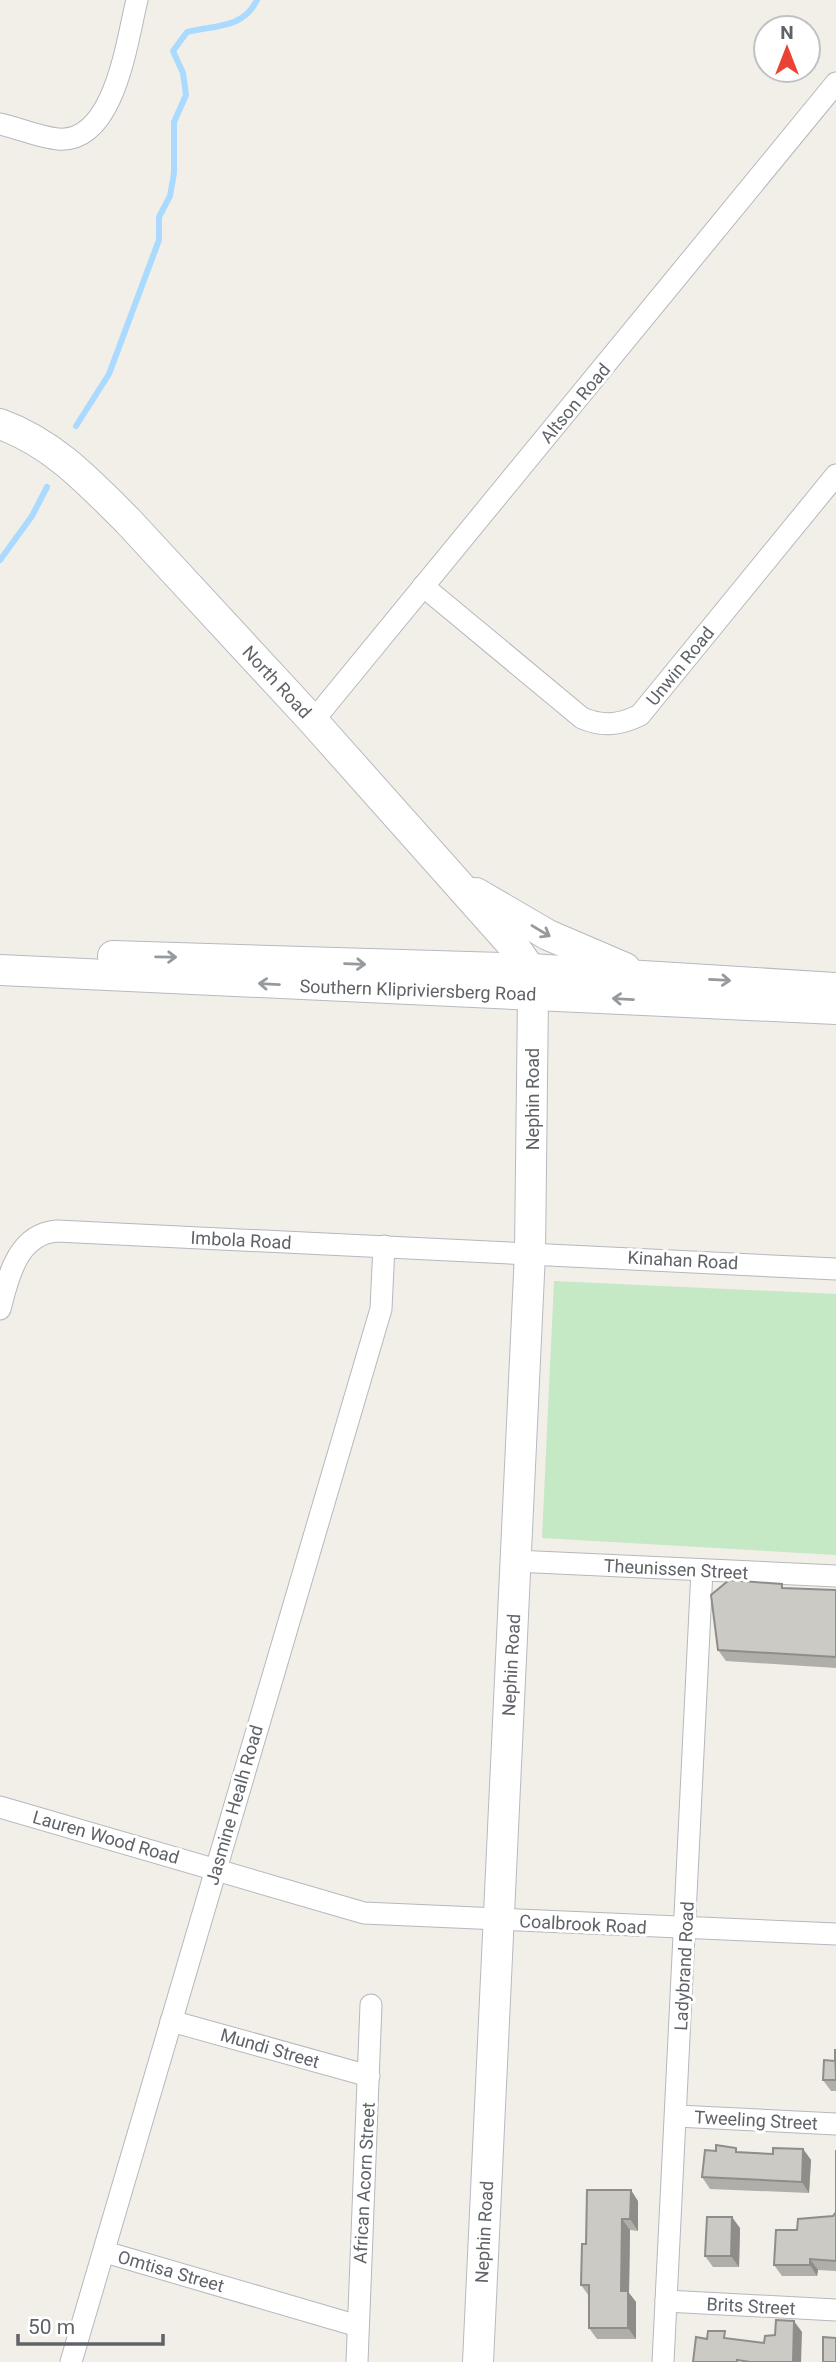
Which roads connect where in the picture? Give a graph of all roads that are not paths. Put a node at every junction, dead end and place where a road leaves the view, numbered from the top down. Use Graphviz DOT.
graph roads {
  1 [pos="137,0"];
  2 [pos="836,83"];
  3 [pos="0,124"];
  4 [pos="0,424"];
  5 [pos="836,475"];
  6 [pos="423,586"];
  7 [pos="313,721"];
  8 [pos="461,885"];
  9 [pos="0,953"];
  10 [pos="212,969"];
  11 [pos="0,970"];
  12 [pos="666,978"];
  13 [pos="532,982"];
  14 [pos="836,988"];
  15 [pos="836,1009"];
  16 [pos="384,1247"];
  17 [pos="530,1253"];
  18 [pos="836,1269"];
  19 [pos="0,1309"];
  20 [pos="515,1561"];
  21 [pos="702,1570"];
  22 [pos="836,1576"];
  23 [pos="0,1808"];
  24 [pos="215,1868"];
  25 [pos="499,1919"];
  26 [pos="685,1929"];
  27 [pos="836,1934"];
  28 [pos="371,2005"];
  29 [pos="172,2021"];
  30 [pos="369,2076"];
  31 [pos="677,2116"];
  32 [pos="836,2124"];
  33 [pos="104,2252"];
  34 [pos="666,2301"];
  35 [pos="836,2310"];
  36 [pos="358,2326"];
  37 [pos="71,2362"];
  38 [pos="357,2362"];
  39 [pos="478,2362"];
  40 [pos="663,2362"];
  1 -- 3 [label="street"];
  2 -- 6 [label="street, Altson Road"];
  4 -- 7 [label="street, North Road"];
  5 -- 6 [label="street, Unwin Road"];
  6 -- 7 [label="street, Altson Road"];
  7 -- 8 [label="street, North Road"];
  8 -- 12 [label="street, one-way"];
  8 -- 13 [label="street, North Road"];
  9 -- 10 [label="street, Southern Klipriviersberg Road, one-way"];
  10 -- 11 [label="street, Southern Klipriviersberg Road"];
  10 -- 13 [label="street, Southern Klipriviersberg Road"];
  12 -- 13 [label="street, Southern Klipriviersberg Road"];
  12 -- 14 [label="street, Southern Klipriviersberg Road, one-way"];
  15 -- 13 [label="street, Southern Klipriviersberg Road, one-way"];
  13 -- 17 [label="street, Nephin Road"];
  16 -- 17 [label="street, Imbola Road"];
  16 -- 19 [label="street, Imbola Road"];
  16 -- 24 [label="street, Jasmine Healh Road"];
  17 -- 18 [label="street, Kinahan Road"];
  17 -- 20 [label="street, Nephin Road"];
  20 -- 21 [label="street, Theunissen Street"];
  20 -- 25 [label="street, Nephin Road"];
  21 -- 22 [label="street, Theunissen Street"];
  21 -- 26 [label="street, Ladybrand Road"];
  23 -- 24 [label="street, Lauren Wood Road"];
  24 -- 25 [label="street, Lauren Wood Road"];
  24 -- 29 [label="street, Jasmine Healh Road"];
  25 -- 26 [label="street, Coalbrook Road"];
  25 -- 39 [label="street, Nephin Road"];
  26 -- 27 [label="street, Coalbrook Road"];
  26 -- 31 [label="street, Ladybrand Road"];
  28 -- 30 [label="street, African Acorn Street"];
  29 -- 30 [label="street, Mundi Street"];
  29 -- 33 [label="street, Jasmine Healh Road"];
  30 -- 36 [label="street, African Acorn Street"];
  31 -- 32 [label="street, Tweeling Street"];
  31 -- 34 [label="street, Ladybrand Road"];
  33 -- 36 [label="street, Omtisa Street"];
  33 -- 37 [label="street, Jasmine Healh Road"];
  34 -- 35 [label="street, Brits Street"];
  34 -- 40 [label="street, Ladybrand Road"];
  36 -- 38 [label="street, African Acorn Street"];
}
